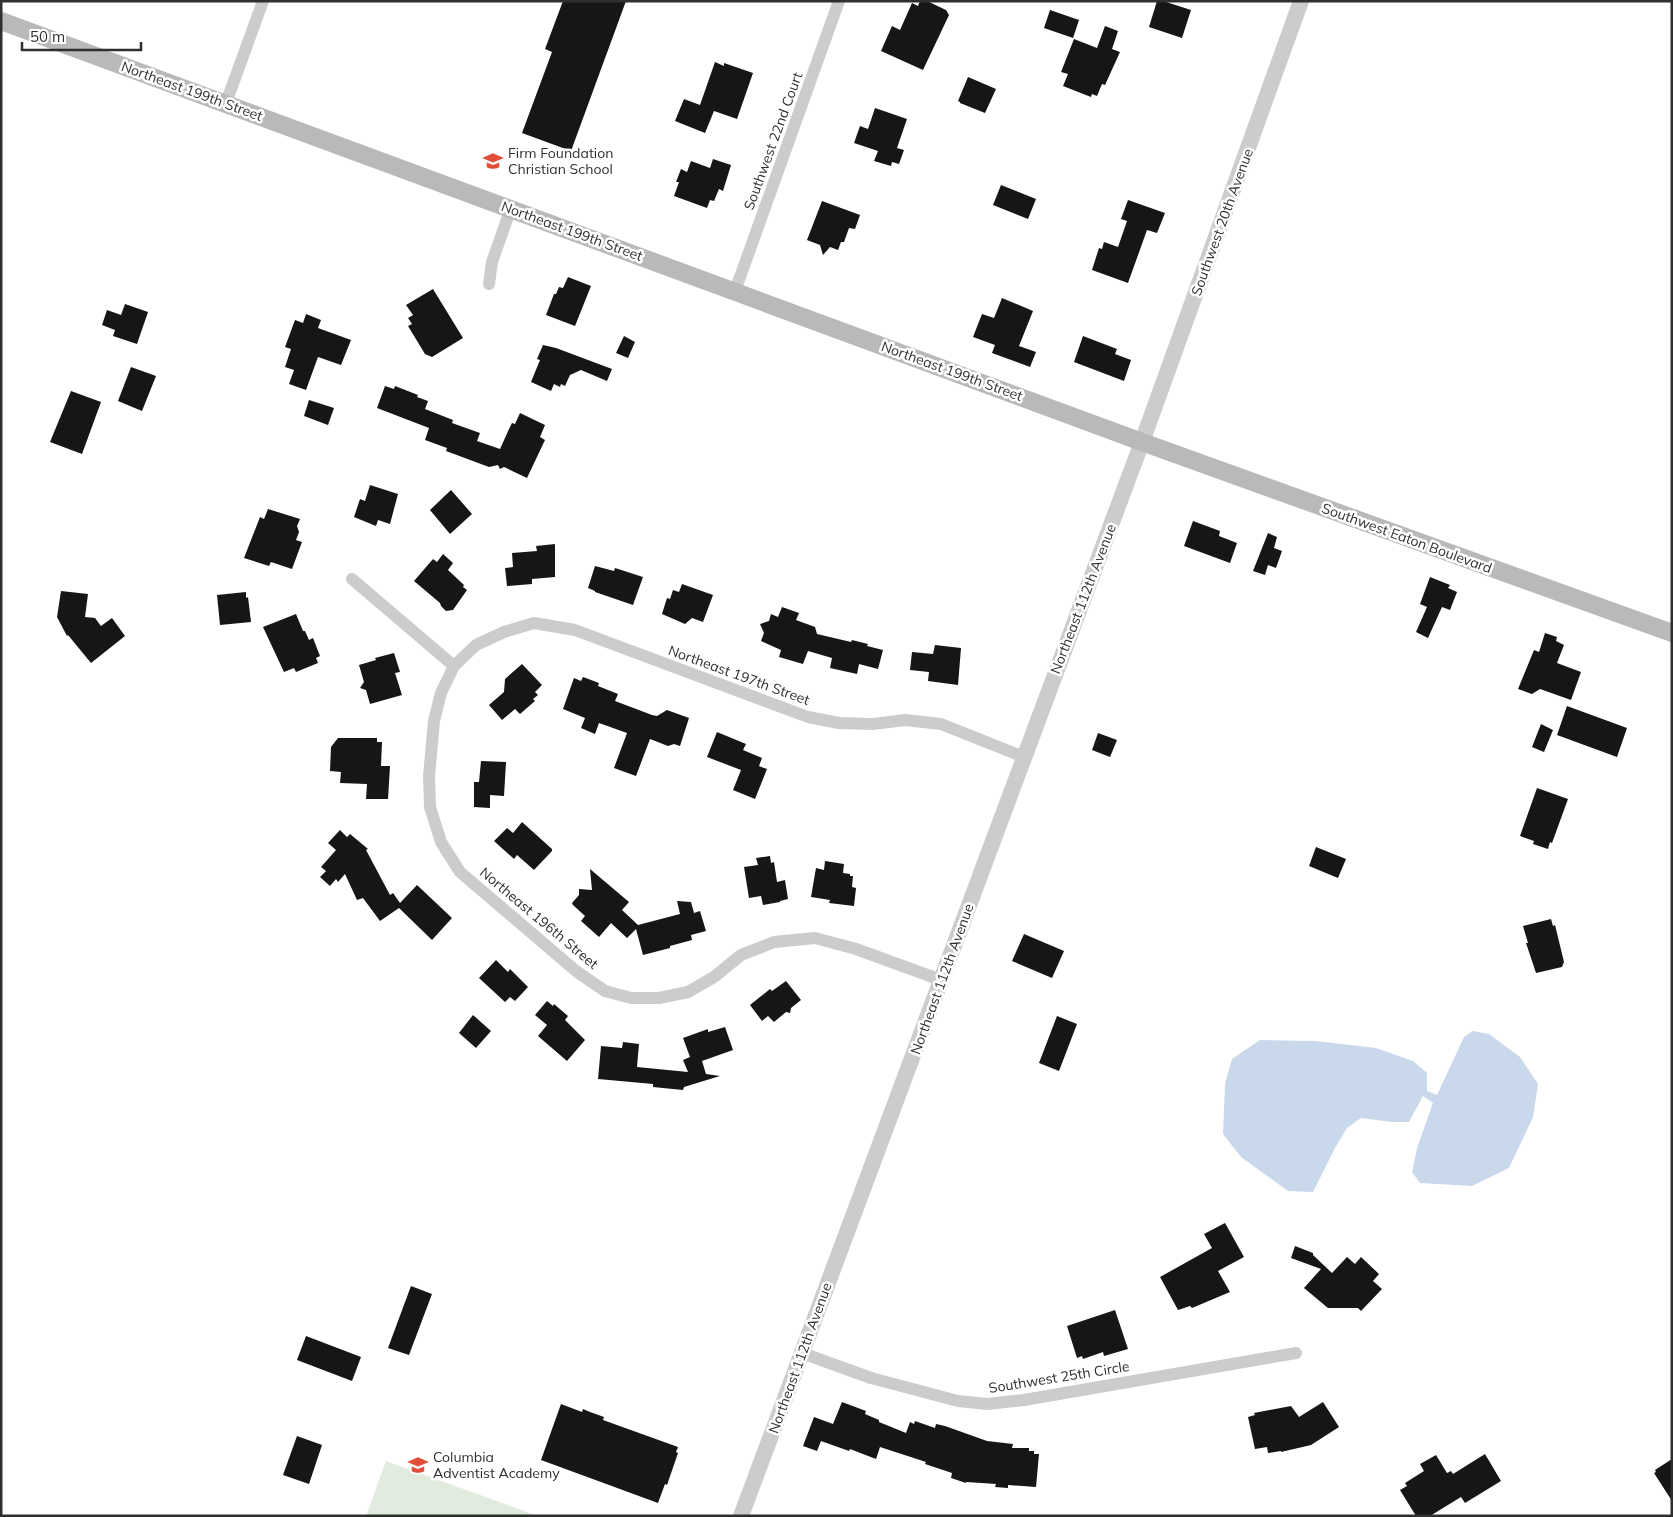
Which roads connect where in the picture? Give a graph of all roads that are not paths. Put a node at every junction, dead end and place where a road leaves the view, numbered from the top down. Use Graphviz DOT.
graph roads {
  1 [pos="263,1"];
  2 [pos="839,1"];
  3 [pos="1301,1"];
  4 [pos="1,21"];
  5 [pos="226,104"];
  6 [pos="511,208"];
  7 [pos="489,284"];
  8 [pos="735,291"];
  9 [pos="1142,442"];
  10 [pos="352,579"];
  11 [pos="1672,634"];
  12 [pos="454,666"];
  13 [pos="1024,756"];
  14 [pos="441,842"];
  15 [pos="941,980"];
  16 [pos="802,1353"];
  17 [pos="1296,1353"];
  18 [pos="741,1516"];
  1 -- 5 [label="street"];
  2 -- 8 [label="street, Southwest 22nd Court"];
  3 -- 9 [label="street, Southwest 20th Avenue"];
  4 -- 5 [label="main road, Northeast 199th Street"];
  5 -- 6 [label="main road, Northeast 199th Street"];
  6 -- 7 [label="street"];
  6 -- 8 [label="main road, Northeast 199th Street"];
  8 -- 9 [label="main road, Northeast 199th Street"];
  9 -- 11 [label="main road, Southwest Eaton Boulevard"];
  9 -- 13 [label="street, Northeast 112th Avenue"];
  10 -- 12 [label="street"];
  12 -- 13 [label="street, Northeast 197th Street"];
  12 -- 14 [label="street, Northeast 197th Street"];
  13 -- 15 [label="street, Northeast 112th Avenue"];
  14 -- 15 [label="street, Northeast 196th Street"];
  15 -- 16 [label="street, Northeast 112th Avenue"];
  16 -- 17 [label="street, Southwest 25th Circle"];
  16 -- 18 [label="street, Northeast 112th Avenue"];
}
